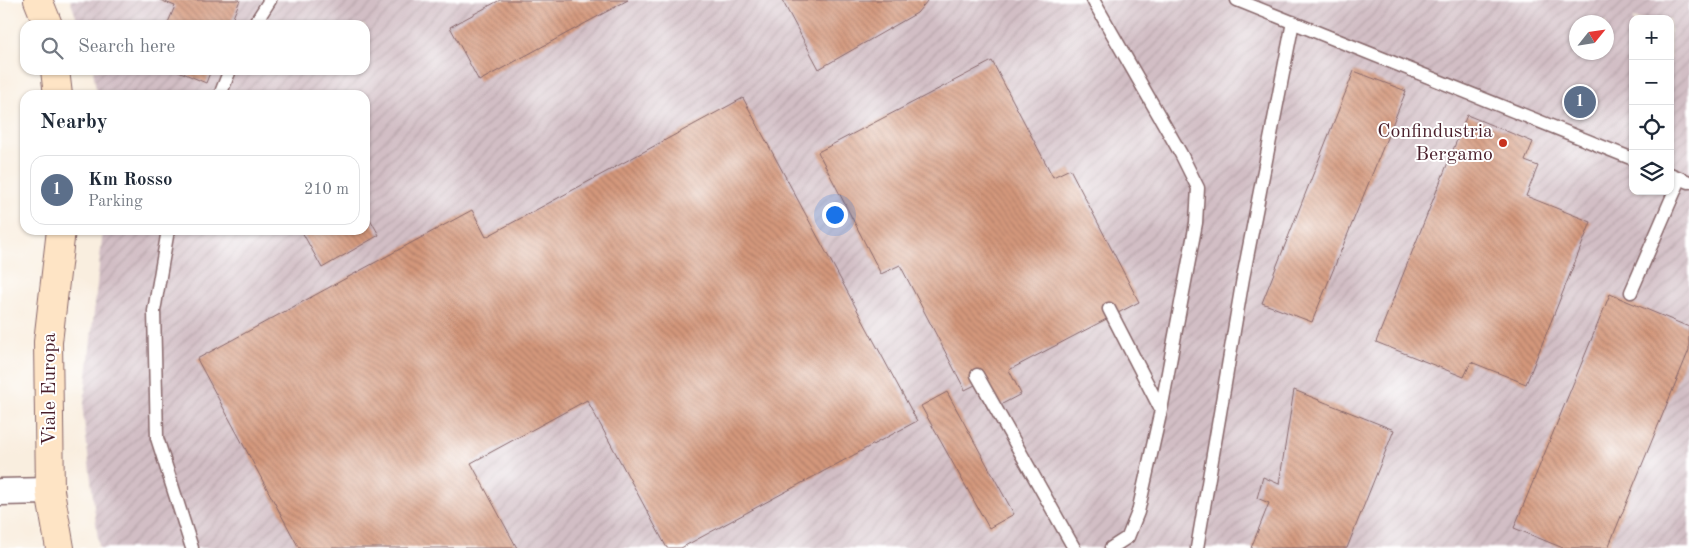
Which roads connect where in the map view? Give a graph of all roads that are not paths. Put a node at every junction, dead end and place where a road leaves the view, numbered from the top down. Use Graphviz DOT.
graph roads {
  1 [pos="38,0"];
  2 [pos="270,0"];
  3 [pos="1093,0"];
  4 [pos="1238,0"];
  5 [pos="46,20"];
  6 [pos="257,20"];
  7 [pos="1292,22"];
  8 [pos="56,75"];
  9 [pos="228,75"];
  10 [pos="57,90"];
  11 [pos="222,90"];
  12 [pos="1629,157"];
  13 [pos="1680,178"];
  14 [pos="60,235"];
  15 [pos="167,235"];
  16 [pos="1631,292"];
  17 [pos="1109,309"];
  18 [pos="977,376"];
  19 [pos="1161,410"];
  20 [pos="0,492"];
  21 [pos="50,492"];
  22 [pos="60,548"];
  23 [pos="192,548"];
  24 [pos="1074,548"];
  25 [pos="1110,548"];
  26 [pos="1197,548"];
  1 -- 5 [label="street"];
  2 -- 6 [label="lane"];
  3 -- 19 [label="lane"];
  4 -- 7 [label="lane"];
  7 -- 12 [label="lane"];
  7 -- 26 [label="lane"];
  8 -- 10 [label="street"];
  9 -- 11 [label="lane"];
  13 -- 16 [label="lane"];
  14 -- 21 [label="street, Viale Europa"];
  15 -- 23 [label="lane"];
  17 -- 19 [label="lane"];
  18 -- 24 [label="lane"];
  19 -- 25 [label="lane"];
  20 -- 21 [label="street"];
  21 -- 22 [label="street, Viale Europa"];
}
